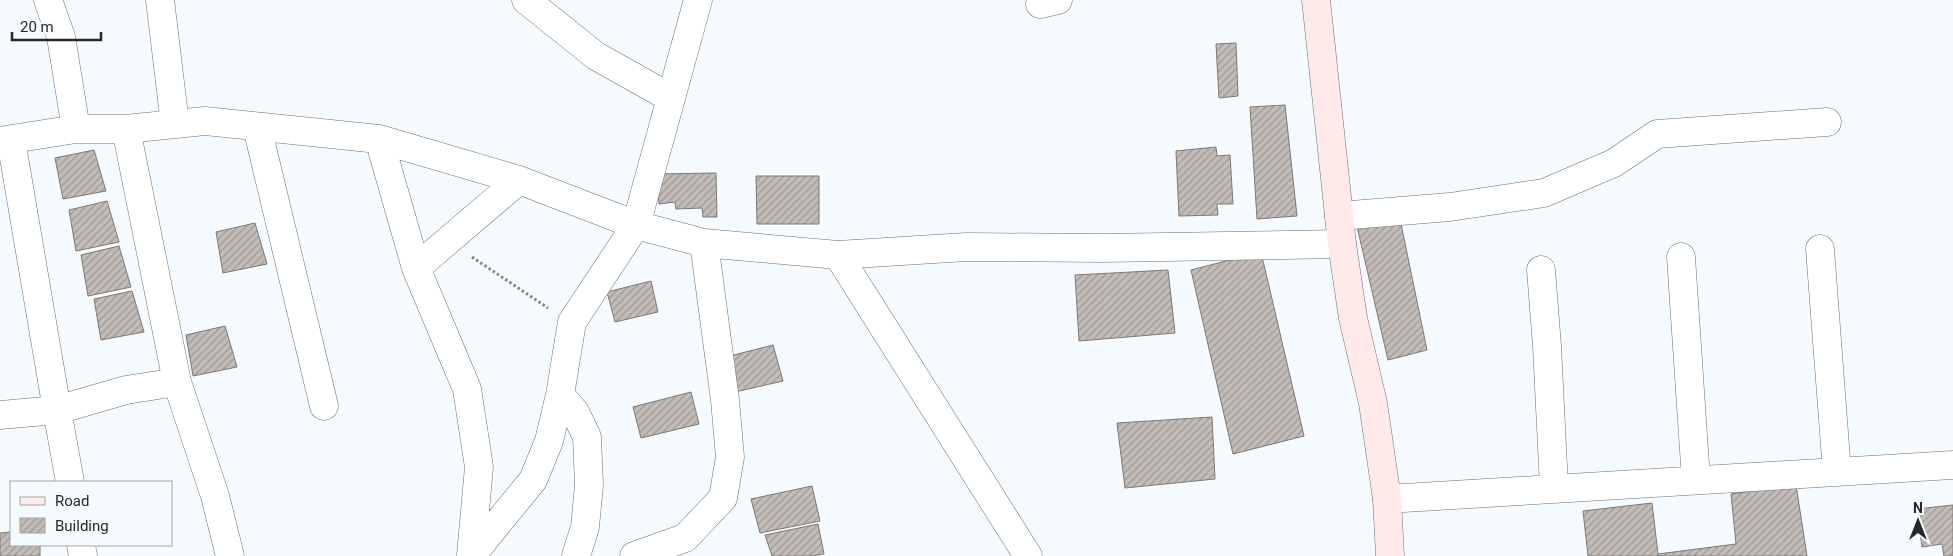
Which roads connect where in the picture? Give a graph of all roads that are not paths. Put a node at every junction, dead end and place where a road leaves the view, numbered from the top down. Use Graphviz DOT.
graph roads {
  1 [pos="48,0"];
  2 [pos="160,0"];
  3 [pos="526,0"];
  4 [pos="698,0"];
  5 [pos="1316,0"];
  6 [pos="671,98"];
  7 [pos="1827,122"];
  8 [pos="175,124"];
  9 [pos="257,127"];
  10 [pos="76,129"];
  11 [pos="126,129"];
  12 [pos="379,139"];
  13 [pos="5,140"];
  14 [pos="519,180"];
  15 [pos="1339,216"];
  16 [pos="636,225"];
  17 [pos="704,243"];
  18 [pos="1342,244"];
  19 [pos="1820,249"];
  20 [pos="838,256"];
  21 [pos="1680,257"];
  22 [pos="416,268"];
  23 [pos="1541,270"];
  24 [pos="177,382"];
  25 [pos="560,395"];
  26 [pos="324,406"];
  27 [pos="57,410"];
  28 [pos="0,415"];
  29 [pos="1953,465"];
  30 [pos="1837,472"];
  31 [pos="1696,480"];
  32 [pos="70,481"];
  33 [pos="1554,487"];
  34 [pos="1387,499"];
  35 [pos="230,556"];
  36 [pos="471,556"];
  37 [pos="576,556"];
  38 [pos="634,556"];
  39 [pos="1028,556"];
  40 [pos="1390,556"];
  1 -- 10 [label="street"];
  2 -- 8 [label="street"];
  3 -- 6 [label="street"];
  4 -- 6 [label="street"];
  5 -- 15 [label="street"];
  6 -- 16 [label="street"];
  7 -- 15 [label="street"];
  8 -- 9 [label="street"];
  8 -- 11 [label="street"];
  9 -- 12 [label="street"];
  9 -- 26 [label="street"];
  10 -- 11 [label="street"];
  10 -- 13 [label="street"];
  11 -- 24 [label="street"];
  12 -- 14 [label="street"];
  12 -- 22 [label="street"];
  13 -- 27 [label="street"];
  14 -- 16 [label="street"];
  14 -- 22 [label="street"];
  15 -- 18 [label="street"];
  16 -- 17 [label="street"];
  16 -- 25 [label="street"];
  17 -- 20 [label="street"];
  17 -- 38 [label="street"];
  18 -- 20 [label="street"];
  18 -- 34 [label="street"];
  19 -- 30 [label="street"];
  20 -- 39 [label="street"];
  21 -- 31 [label="street"];
  22 -- 36 [label="street"];
  23 -- 33 [label="street"];
  24 -- 27 [label="street"];
  24 -- 35 [label="street"];
  25 -- 36 [label="street"];
  25 -- 37 [label="street"];
  27 -- 28 [label="street"];
  27 -- 32 [label="street"];
  29 -- 30 [label="street"];
  30 -- 31 [label="street"];
  31 -- 33 [label="street"];
  33 -- 34 [label="street"];
  34 -- 40 [label="street"];
}
